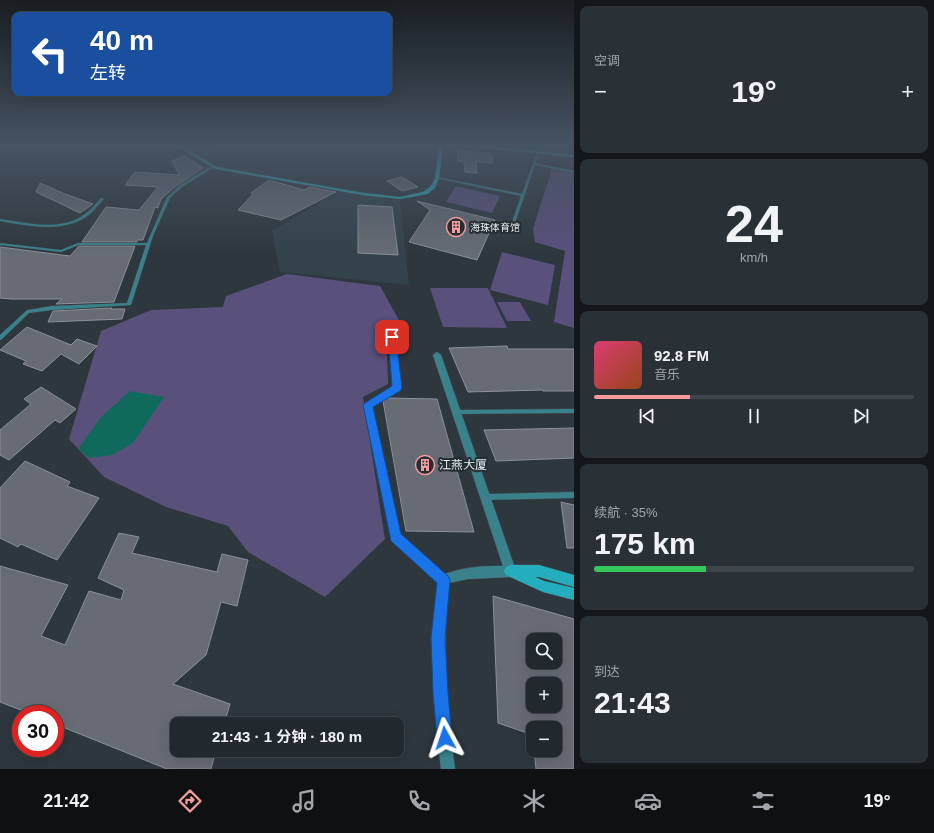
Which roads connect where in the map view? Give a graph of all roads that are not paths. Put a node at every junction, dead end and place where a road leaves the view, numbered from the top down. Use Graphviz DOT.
graph roads {
  1 [pos="188,182"];
  2 [pos="298,182"];
  3 [pos="435,182"];
  4 [pos="456,182"];
  5 [pos="528,182"];
  6 [pos="523,196"];
  7 [pos="102,199"];
  8 [pos="0,220"];
  9 [pos="512,228"];
  10 [pos="0,244"];
  11 [pos="149,244"];
  12 [pos="392,337"];
  13 [pos="0,338"];
  14 [pos="437,354"];
  15 [pos="574,411"];
  16 [pos="456,412"];
  17 [pos="574,495"];
  18 [pos="485,497"];
  19 [pos="510,571"];
  20 [pos="444,580"];
  21 [pos="574,581"];
  22 [pos="574,594"];
  23 [pos="448,769"];
  1 -- 11 [label="lane"];
  2 -- 3 [label="street"];
  4 -- 6 [label="lane"];
  5 -- 6 [label="lane"];
  6 -- 9 [label="lane"];
  7 -- 8 [label="lane"];
  10 -- 11 [label="lane"];
  11 -- 13 [label="lane"];
  12 -- 20 [label="lane"];
  14 -- 16 [label="street"];
  15 -- 16 [label="lane"];
  16 -- 18 [label="street"];
  17 -- 18 [label="lane"];
  18 -- 19 [label="street"];
  19 -- 20 [label="street"];
  19 -- 21 [label="street"];
  19 -- 22 [label="street"];
  20 -- 23 [label="street"];
}
